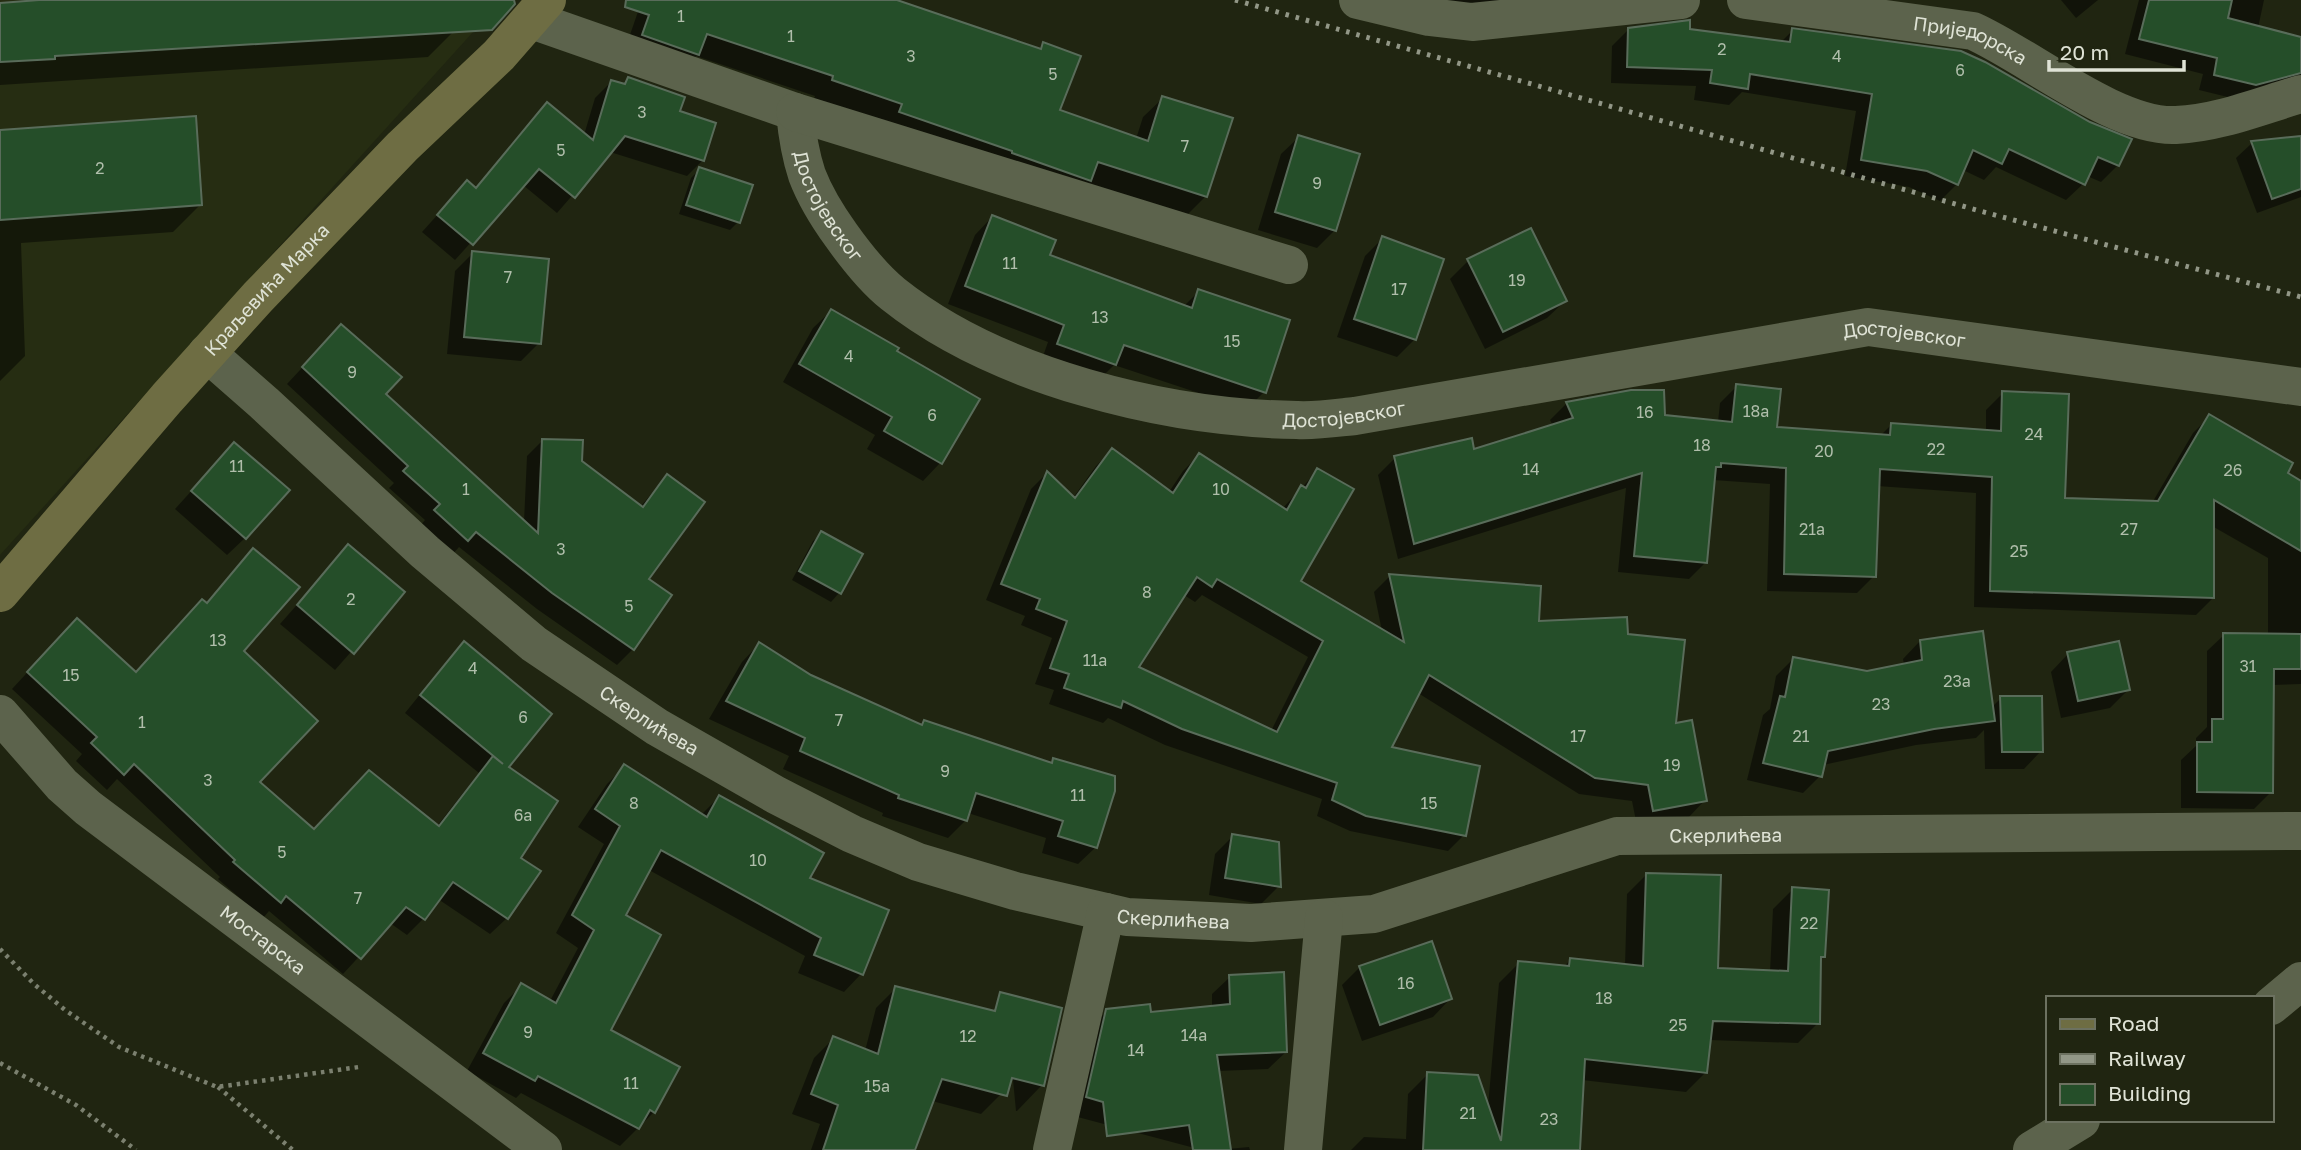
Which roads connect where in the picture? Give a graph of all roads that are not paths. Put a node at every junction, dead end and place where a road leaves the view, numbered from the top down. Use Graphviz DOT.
graph roads {
  1 [pos="1358,0"];
  2 [pos="1681,0"];
  3 [pos="1746,0"];
  4 [pos="540,10"];
  5 [pos="2301,94"];
  6 [pos="795,113"];
  7 [pos="1289,265"];
  8 [pos="207,353"];
  9 [pos="2301,387"];
  10 [pos="0,593"];
  11 [pos="0,714"];
  12 [pos="2301,831"];
  13 [pos="1106,912"];
  14 [pos="1324,918"];
  15 [pos="2301,981"];
  16 [pos="2273,1004"];
  17 [pos="2078,1122"];
  18 [pos="543,1150"];
  19 [pos="1052,1150"];
  20 [pos="1303,1150"];
  21 [pos="2032,1150"];
  1 -- 2 [label="street"];
  3 -- 5 [label="street, Приједорска"];
  4 -- 6 [label="street"];
  4 -- 8 [label="street, Краљевића Марка"];
  6 -- 7 [label="street"];
  6 -- 9 [label="street, Достојевског"];
  8 -- 10 [label="street, Краљевића Марка"];
  8 -- 13 [label="street, Скерлићева"];
  11 -- 18 [label="street, Мостарска"];
  12 -- 14 [label="street, Скерлићева"];
  13 -- 14 [label="street, Скерлићева"];
  13 -- 19 [label="street"];
  14 -- 20 [label="street"];
  15 -- 16 [label="street"];
  17 -- 21 [label="street"];
}
